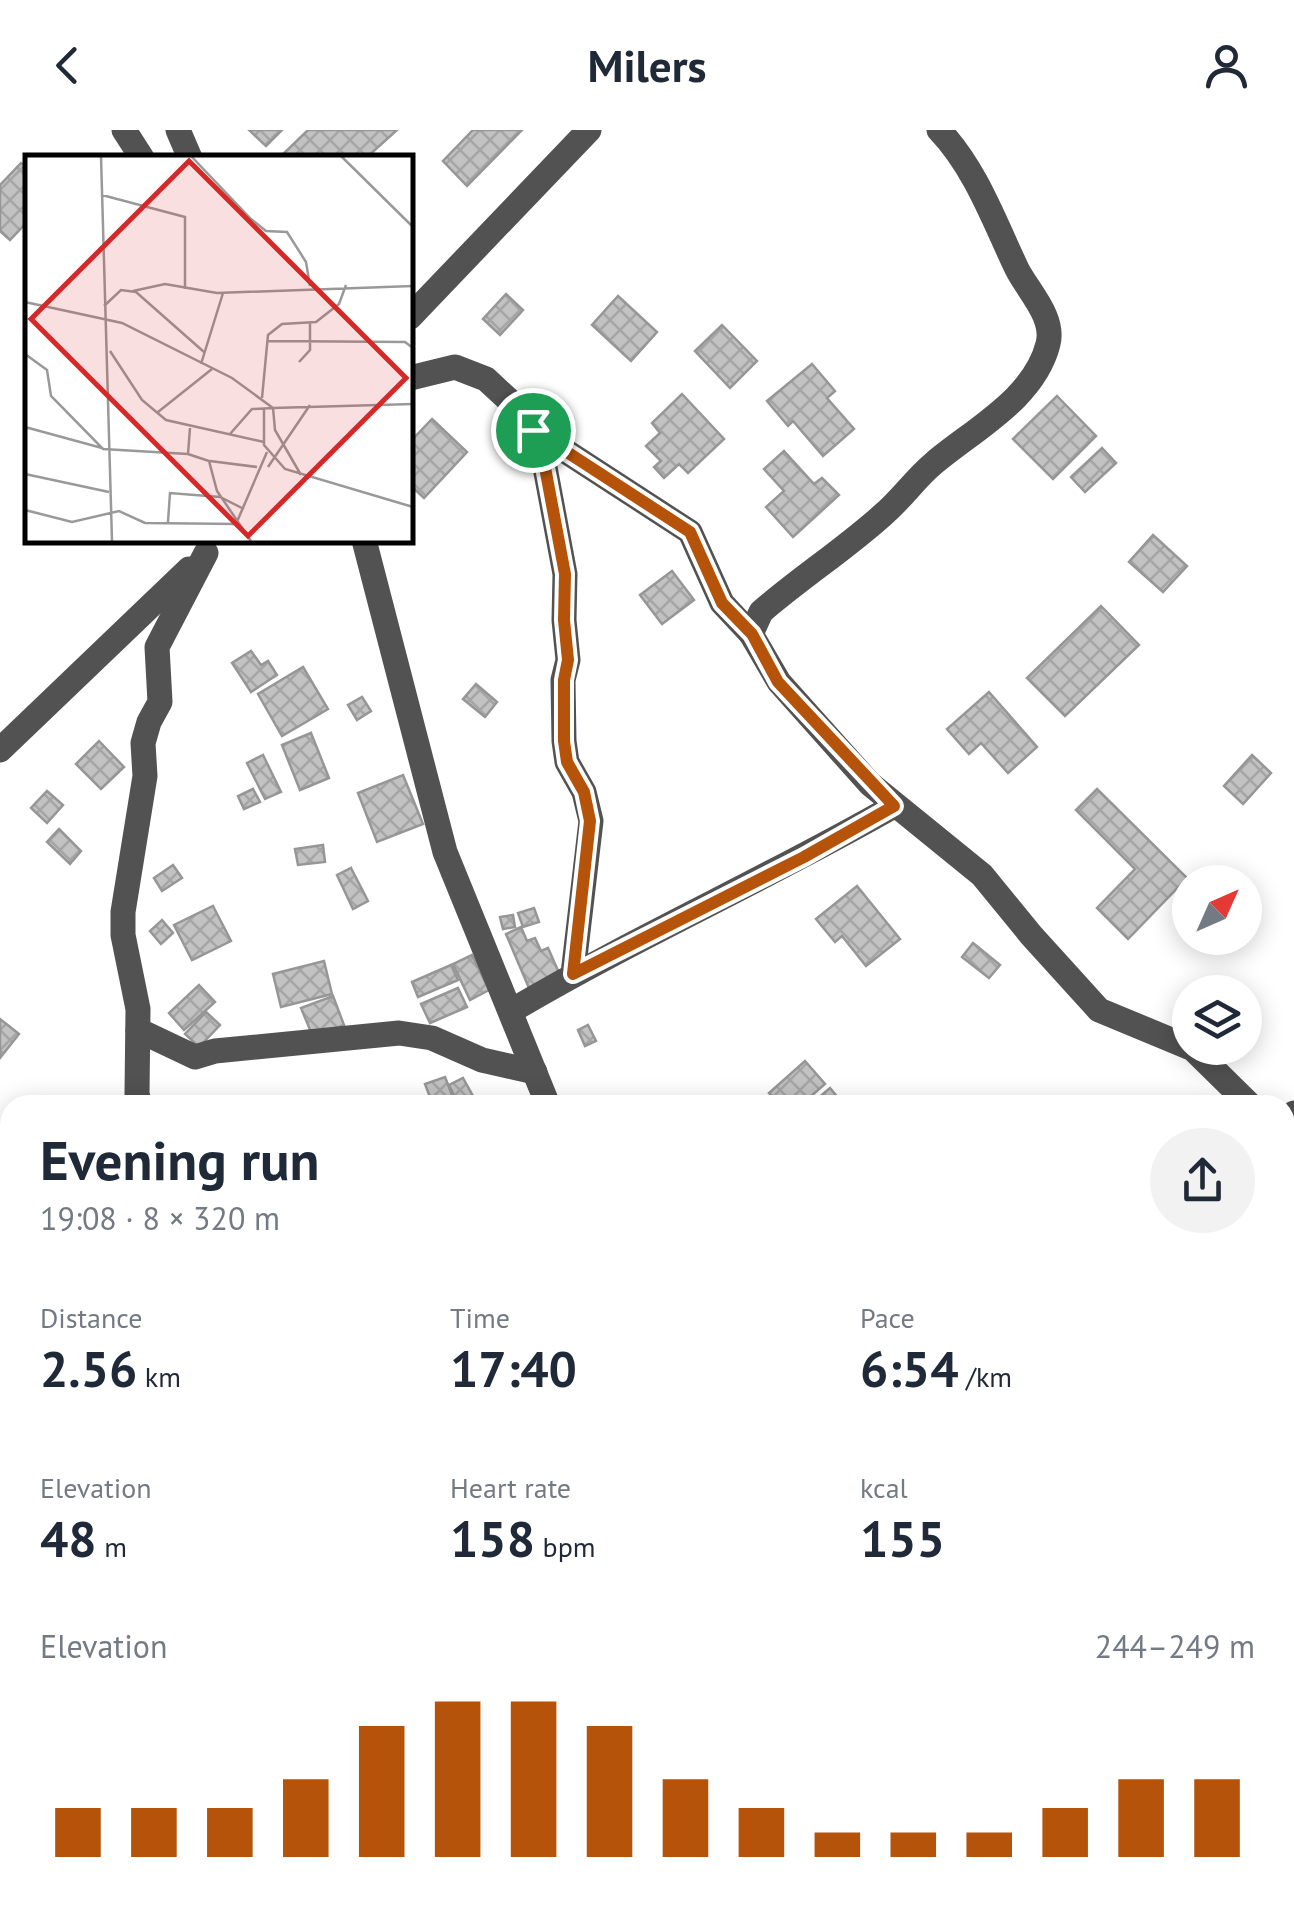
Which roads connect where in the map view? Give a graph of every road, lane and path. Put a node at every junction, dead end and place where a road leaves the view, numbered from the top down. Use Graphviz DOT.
graph roads {
  1 [pos="124,130"];
  2 [pos="178,130"];
  3 [pos="590,130"];
  4 [pos="939,130"];
  5 [pos="140,155"];
  6 [pos="189,155"];
  7 [pos="412,315"];
  8 [pos="412,378"];
  9 [pos="533,430"];
  10 [pos="365,542"];
  11 [pos="211,547"];
  12 [pos="752,634"];
  13 [pos="0,750"];
  14 [pos="894,806"];
  15 [pos="573,974"];
  16 [pos="511,1011"];
  17 [pos="138,1030"];
  18 [pos="535,1072"];
  19 [pos="137,1095"];
  20 [pos="544,1095"];
  21 [pos="1240,1095"];
  1 -- 5 [label="street"];
  2 -- 6 [label="street"];
  3 -- 7 [label="street"];
  4 -- 12 [label="street"];
  8 -- 9 [label="street"];
  9 -- 12 [label="street"];
  9 -- 15 [label="street"];
  10 -- 16 [label="street"];
  11 -- 13 [label="street"];
  11 -- 17 [label="street"];
  12 -- 14 [label="street"];
  14 -- 15 [label="street"];
  14 -- 21 [label="street"];
  15 -- 16 [label="street"];
  16 -- 18 [label="street"];
  17 -- 18 [label="street"];
  17 -- 19 [label="street"];
  18 -- 20 [label="street"];
}
